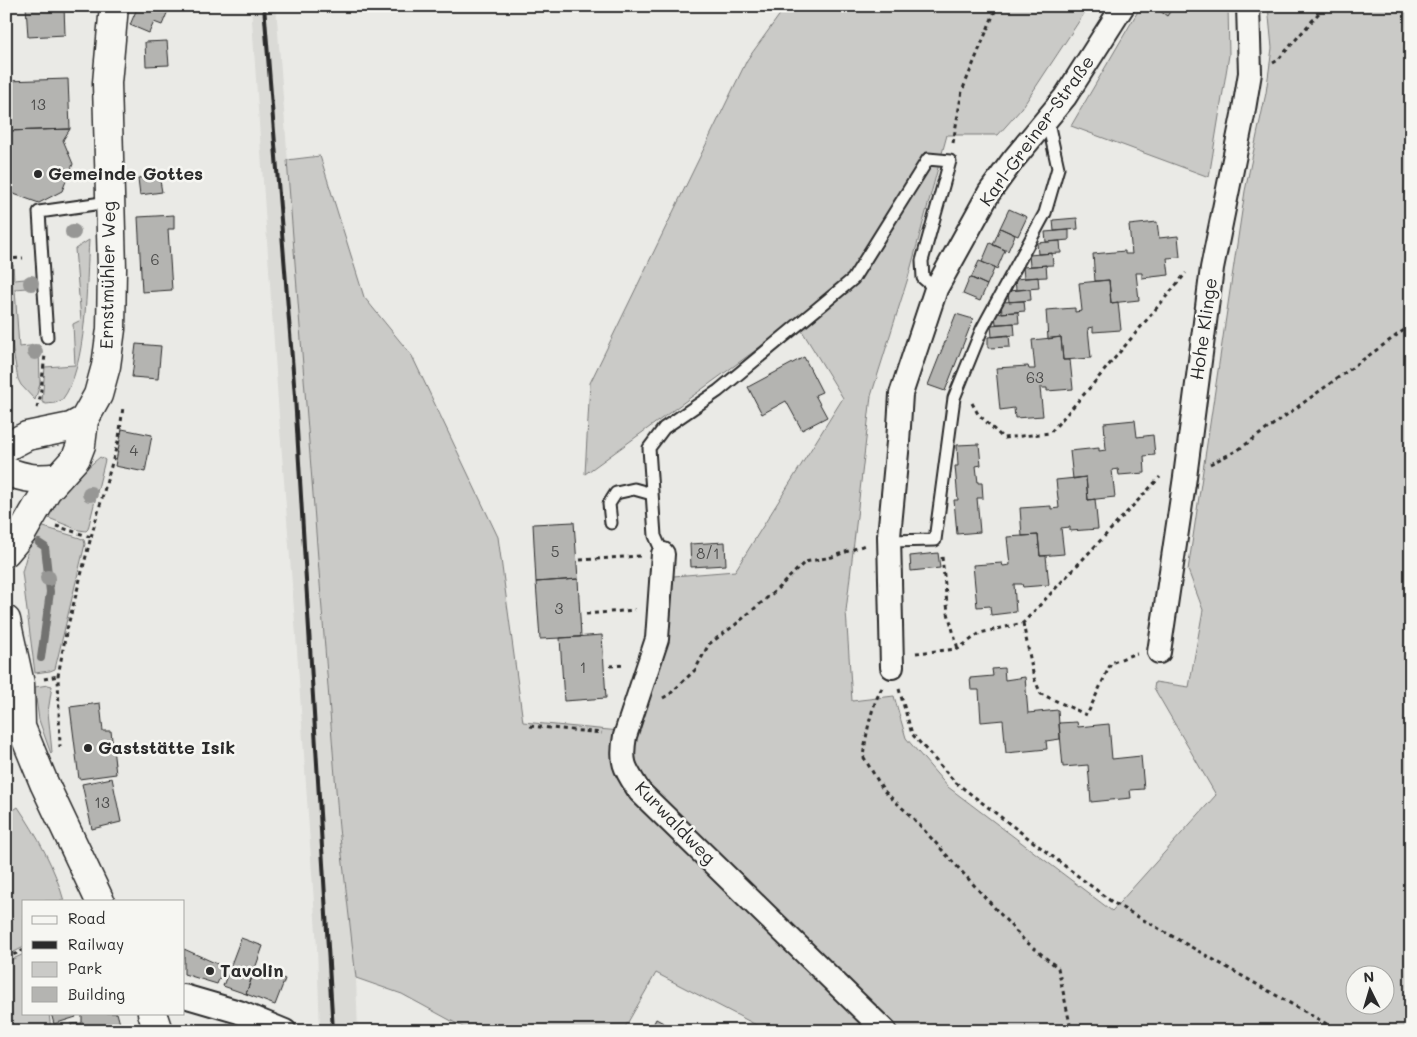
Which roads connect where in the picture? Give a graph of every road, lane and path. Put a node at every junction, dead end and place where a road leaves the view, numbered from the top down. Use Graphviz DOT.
graph roads {
  1 [pos="114,6"];
  2 [pos="997,6"];
  3 [pos="1123,6"];
  4 [pos="1248,6"];
  5 [pos="1325,6"];
  6 [pos="1250,73"];
  7 [pos="1048,118"];
  8 [pos="950,161"];
  9 [pos="109,202"];
  10 [pos="1185,274"];
  11 [pos="936,289"];
  12 [pos="1411,325"];
  13 [pos="47,337"];
  14 [pos="124,402"];
  15 [pos="972,403"];
  16 [pos="84,420"];
  17 [pos="17,442"];
  18 [pos="6,471"];
  19 [pos="59,477"];
  20 [pos="1185,477"];
  21 [pos="1158,479"];
  22 [pos="652,494"];
  23 [pos="30,517"];
  24 [pos="610,523"];
  25 [pos="91,537"];
  26 [pos="889,538"];
  27 [pos="935,540"];
  28 [pos="6,552"];
  29 [pos="663,554"];
  30 [pos="580,560"];
  31 [pos="659,608"];
  32 [pos="586,614"];
  33 [pos="6,620"];
  34 [pos="1023,623"];
  35 [pos="958,649"];
  36 [pos="1159,652"];
  37 [pos="901,661"];
  38 [pos="1111,663"];
  39 [pos="6,704"];
  40 [pos="633,713"];
  41 [pos="530,726"];
  42 [pos="14,729"];
  43 [pos="625,736"];
  44 [pos="44,783"];
  45 [pos="100,900"];
  46 [pos="22,951"];
  47 [pos="6,958"];
  48 [pos="185,996"];
  49 [pos="152,1014"];
  50 [pos="158,1031"];
  51 [pos="285,1031"];
  52 [pos="885,1031"];
  53 [pos="1075,1031"];
  54 [pos="1339,1031"];
  1 -- 9 [label="main road, Ernstmühler Weg"];
  2 -- 8 [label="path"];
  3 -- 7 [label="street, Karl-Greiner-Straße"];
  4 -- 6 [label="street, Hohe Klinge"];
  5 -- 6 [label="path"];
  6 -- 20 [label="street, Hohe Klinge"];
  7 -- 11 [label="street, Karl-Greiner-Straße"];
  7 -- 27 [label="lane"];
  8 -- 11 [label="lane"];
  8 -- 22 [label="lane"];
  9 -- 13 [label="lane"];
  9 -- 16 [label="main road, Ernstmühler Weg"];
  10 -- 15 [label="path"];
  11 -- 26 [label="street, Karl-Greiner-Straße"];
  12 -- 20 [label="path"];
  13 -- 17 [label="path"];
  14 -- 25 [label="path"];
  16 -- 17 [label="main road"];
  16 -- 19 [label="main road, Ernstmühler Weg"];
  18 -- 19 [label="main road"];
  19 -- 23 [label="main road, Ernstmühler Weg"];
  20 -- 36 [label="street, Hohe Klinge"];
  21 -- 34 [label="path"];
  22 -- 24 [label="lane"];
  22 -- 29 [label="lane"];
  23 -- 25 [label="path"];
  23 -- 28 [label="main road, Ernstmühler Weg"];
  25 -- 44 [label="path"];
  26 -- 27 [label="lane"];
  26 -- 37 [label="street, Karl-Greiner-Straße"];
  26 -- 40 [label="path"];
  27 -- 35 [label="path"];
  29 -- 30 [label="path"];
  29 -- 31 [label="street, Kurwaldweg"];
  31 -- 32 [label="path"];
  31 -- 40 [label="street, Kurwaldweg"];
  33 -- 42 [label="main road"];
  34 -- 35 [label="path"];
  34 -- 38 [label="path"];
  35 -- 37 [label="path"];
  37 -- 53 [label="path"];
  37 -- 54 [label="path"];
  39 -- 42 [label="main road"];
  40 -- 43 [label="street, Kurwaldweg"];
  41 -- 43 [label="path"];
  42 -- 44 [label="main road"];
  43 -- 52 [label="street, Kurwaldweg"];
  44 -- 45 [label="main road"];
  46 -- 47 [label="path"];
  48 -- 51 [label="street"];
  49 -- 50 [label="main road"];
}
